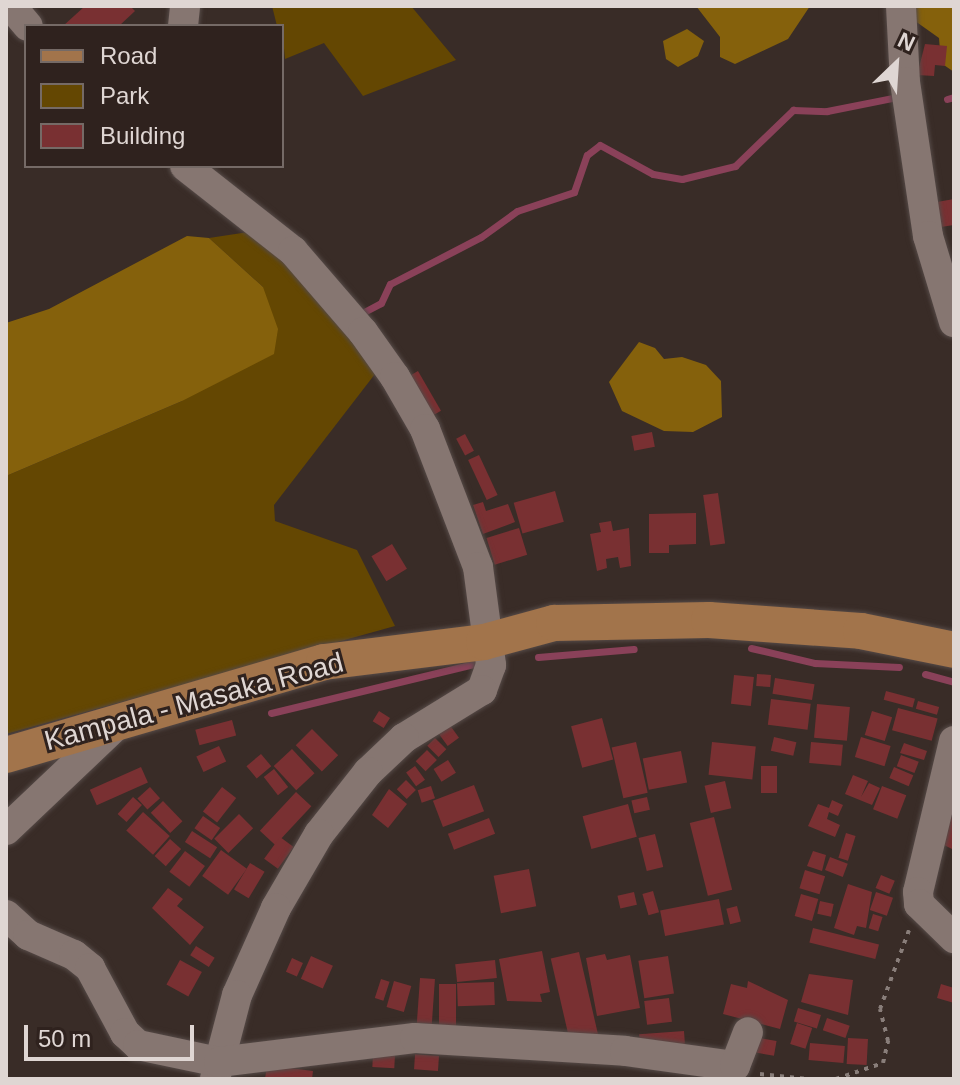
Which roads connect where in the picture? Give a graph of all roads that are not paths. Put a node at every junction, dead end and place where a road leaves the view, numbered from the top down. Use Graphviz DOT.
graph roads {
  1 [pos="11,6"];
  2 [pos="901,6"];
  3 [pos="26,24"];
  4 [pos="188,168"];
  5 [pos="954,322"];
  6 [pos="484,642"];
  7 [pos="954,650"];
  8 [pos="123,719"];
  9 [pos="954,741"];
  10 [pos="6,755"];
  11 [pos="6,830"];
  12 [pos="6,915"];
  13 [pos="954,938"];
  14 [pos="748,1032"];
  15 [pos="217,1070"];
  1 -- 3 [label="street"];
  2 -- 5 [label="street"];
  4 -- 6 [label="street"];
  6 -- 7 [label="main road, Kampala - Masaka Road"];
  6 -- 8 [label="main road, Kampala - Masaka Road"];
  6 -- 15 [label="street"];
  8 -- 10 [label="main road, Kampala - Masaka Road"];
  8 -- 11 [label="street"];
  9 -- 13 [label="street"];
  12 -- 15 [label="street"];
  14 -- 15 [label="street"];
}
